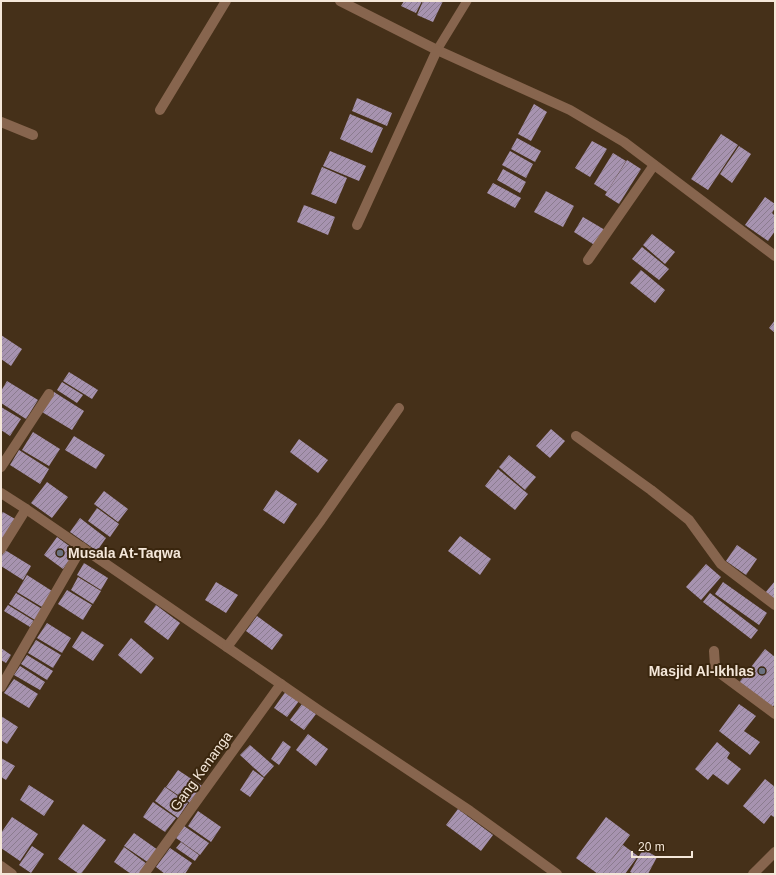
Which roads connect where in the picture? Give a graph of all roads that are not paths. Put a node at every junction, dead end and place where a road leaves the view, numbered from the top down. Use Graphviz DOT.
graph roads {
  1 [pos="226,1"];
  2 [pos="340,1"];
  3 [pos="467,1"];
  4 [pos="437,50"];
  5 [pos="160,110"];
  6 [pos="1,122"];
  7 [pos="33,135"];
  8 [pos="654,165"];
  9 [pos="357,225"];
  10 [pos="775,256"];
  11 [pos="588,260"];
  12 [pos="49,394"];
  13 [pos="399,408"];
  14 [pos="576,436"];
  15 [pos="1,467"];
  16 [pos="1,493"];
  17 [pos="26,508"];
  18 [pos="82,547"];
  19 [pos="1,549"];
  20 [pos="775,605"];
  21 [pos="227,647"];
  22 [pos="714,651"];
  23 [pos="281,684"];
  24 [pos="1,687"];
  25 [pos="775,714"];
  26 [pos="775,852"];
  27 [pos="1,866"];
  28 [pos="12,874"];
  29 [pos="144,874"];
  30 [pos="557,874"];
  31 [pos="753,874"];
  1 -- 5 [label="street"];
  2 -- 4 [label="street"];
  3 -- 4 [label="lane"];
  4 -- 8 [label="street"];
  4 -- 9 [label="street"];
  6 -- 7 [label="street"];
  8 -- 10 [label="street"];
  8 -- 11 [label="street"];
  12 -- 15 [label="street"];
  13 -- 21 [label="street"];
  14 -- 20 [label="street"];
  16 -- 17 [label="street"];
  17 -- 18 [label="street"];
  17 -- 19 [label="street"];
  18 -- 21 [label="street"];
  18 -- 24 [label="street"];
  21 -- 23 [label="street"];
  22 -- 25 [label="street"];
  23 -- 29 [label="street, Gang Kenanga"];
  23 -- 30 [label="street"];
  26 -- 31 [label="street"];
  27 -- 28 [label="street"];
}
